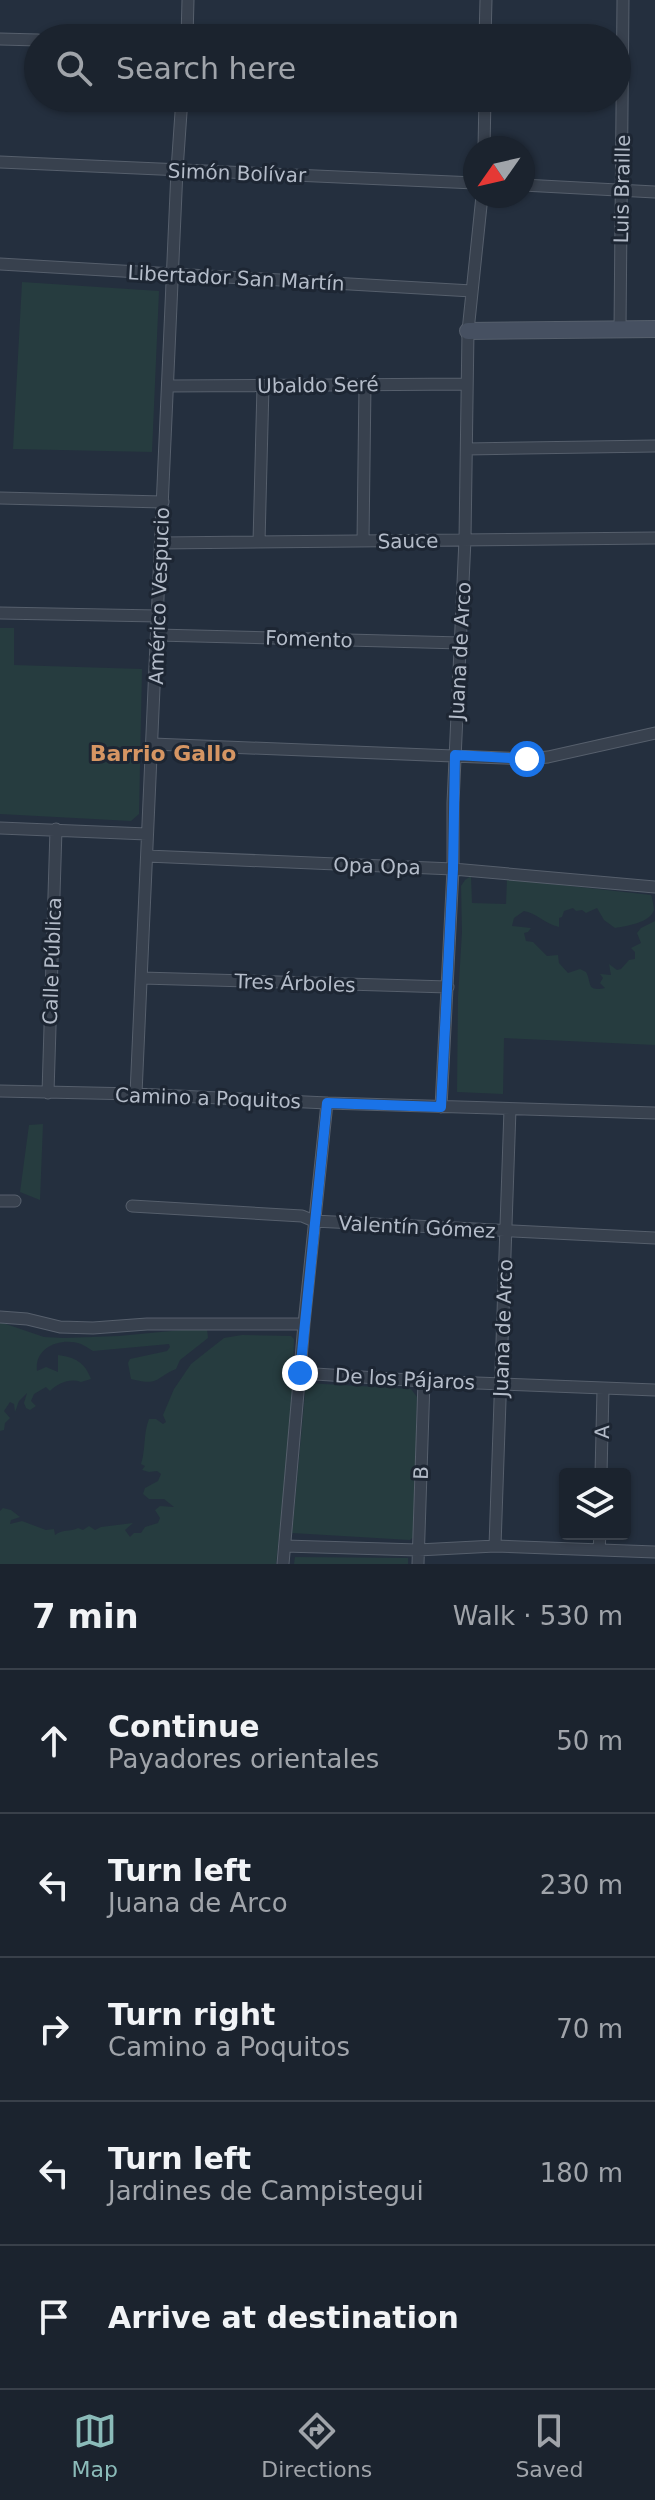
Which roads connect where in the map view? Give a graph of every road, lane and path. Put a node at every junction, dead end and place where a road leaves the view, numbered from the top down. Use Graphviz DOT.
graph roads {
  1 [pos="188,0"];
  2 [pos="486,0"];
  3 [pos="623,0"];
  4 [pos="187,24"];
  5 [pos="485,24"];
  6 [pos="623,24"];
  7 [pos="0,39"];
  8 [pos="24,40"];
  9 [pos="181,112"];
  10 [pos="485,112"];
  11 [pos="622,112"];
  12 [pos="484,136"];
  13 [pos="0,162"];
  14 [pos="177,170"];
  15 [pos="463,182"];
  16 [pos="535,186"];
  17 [pos="622,190"];
  18 [pos="655,192"];
  19 [pos="481,208"];
  20 [pos="0,264"];
  21 [pos="174,274"];
  22 [pos="472,291"];
  23 [pos="655,329"];
  24 [pos="620,330"];
  25 [pos="468,331"];
  26 [pos="365,384"];
  27 [pos="467,384"];
  28 [pos="168,386"];
  29 [pos="263,386"];
  30 [pos="655,446"];
  31 [pos="467,449"];
  32 [pos="0,498"];
  33 [pos="163,502"];
  34 [pos="655,538"];
  35 [pos="465,539"];
  36 [pos="363,541"];
  37 [pos="259,542"];
  38 [pos="161,543"];
  39 [pos="0,613"];
  40 [pos="158,616"];
  41 [pos="157,635"];
  42 [pos="461,643"];
  43 [pos="655,733"];
  44 [pos="153,744"];
  45 [pos="455,755"];
  46 [pos="0,828"];
  47 [pos="56,829"];
  48 [pos="147,834"];
  49 [pos="147,856"];
  50 [pos="453,869"];
  51 [pos="655,887"];
  52 [pos="142,978"];
  53 [pos="448,987"];
  54 [pos="0,1091"];
  55 [pos="48,1093"];
  56 [pos="136,1094"];
  57 [pos="327,1103"];
  58 [pos="441,1107"];
  59 [pos="510,1109"];
  60 [pos="655,1113"];
  61 [pos="0,1201"];
  62 [pos="15,1201"];
  63 [pos="132,1206"];
  64 [pos="314,1221"];
  65 [pos="507,1232"];
  66 [pos="655,1238"];
  67 [pos="0,1317"];
  68 [pos="304,1324"];
  69 [pos="300,1373"];
  70 [pos="424,1381"];
  71 [pos="501,1385"];
  72 [pos="603,1390"];
  73 [pos="655,1390"];
  74 [pos="601,1468"];
  75 [pos="600,1540"];
  76 [pos="285,1546"];
  77 [pos="495,1546"];
  78 [pos="418,1550"];
  79 [pos="599,1550"];
  80 [pos="655,1552"];
  81 [pos="283,1564"];
  82 [pos="418,1564"];
  1 -- 4 [label="street"];
  2 -- 5 [label="street"];
  3 -- 6 [label="street, Luis Braille"];
  7 -- 8 [label="street"];
  9 -- 14 [label="street, Américo Vespucio"];
  10 -- 12 [label="street"];
  11 -- 17 [label="street, Luis Braille"];
  13 -- 14 [label="street, Simón Bolívar"];
  14 -- 15 [label="street, Simón Bolívar"];
  14 -- 21 [label="street, Américo Vespucio"];
  16 -- 17 [label="street"];
  17 -- 18 [label="street"];
  17 -- 24 [label="street, Luis Braille"];
  19 -- 22 [label="street, Juana de Arco"];
  20 -- 21 [label="street, Libertador San Martín"];
  21 -- 22 [label="street, Libertador San Martín"];
  21 -- 28 [label="street, Américo Vespucio"];
  22 -- 25 [label="street, Juana de Arco"];
  23 -- 24 [label="street"];
  24 -- 25 [label="street"];
  25 -- 27 [label="street, Juana de Arco"];
  26 -- 27 [label="street, Ubaldo Seré"];
  26 -- 29 [label="street, Ubaldo Seré"];
  26 -- 36 [label="street"];
  27 -- 31 [label="street, Juana de Arco"];
  28 -- 29 [label="street, Ubaldo Seré"];
  28 -- 33 [label="street, Américo Vespucio"];
  29 -- 37 [label="street"];
  30 -- 31 [label="street"];
  31 -- 35 [label="street, Juana de Arco"];
  32 -- 33 [label="street"];
  33 -- 38 [label="street, Américo Vespucio"];
  34 -- 35 [label="street, Sauce"];
  35 -- 36 [label="street, Sauce"];
  35 -- 42 [label="street, Juana de Arco"];
  36 -- 37 [label="street, Sauce"];
  37 -- 38 [label="street, Sauce"];
  38 -- 40 [label="street, Américo Vespucio"];
  39 -- 40 [label="street"];
  40 -- 41 [label="street, Américo Vespucio"];
  41 -- 42 [label="street, Fomento"];
  41 -- 44 [label="street, Américo Vespucio"];
  42 -- 45 [label="street, Juana de Arco"];
  43 -- 45 [label="street"];
  44 -- 45 [label="street"];
  44 -- 48 [label="street, Américo Vespucio"];
  45 -- 50 [label="street, Juana de Arco"];
  46 -- 47 [label="street"];
  47 -- 48 [label="street"];
  47 -- 55 [label="street, Calle Pública"];
  48 -- 49 [label="street, Américo Vespucio"];
  49 -- 50 [label="street, Opa Opa"];
  49 -- 52 [label="street, Américo Vespucio"];
  50 -- 51 [label="street, Opa Opa"];
  50 -- 53 [label="street, Juana de Arco"];
  52 -- 53 [label="street, Tres Árboles"];
  52 -- 56 [label="street, Américo Vespucio"];
  53 -- 58 [label="street, Juana de Arco"];
  54 -- 55 [label="street, Camino a Poquitos"];
  55 -- 56 [label="street, Camino a Poquitos"];
  56 -- 57 [label="street, Camino a Poquitos"];
  57 -- 58 [label="street, Camino a Poquitos"];
  57 -- 64 [label="street"];
  58 -- 59 [label="street, Camino a Poquitos"];
  59 -- 60 [label="street, Camino a Poquitos"];
  59 -- 65 [label="street, Juana de Arco"];
  61 -- 62 [label="street"];
  63 -- 64 [label="street, Valentín Gómez"];
  64 -- 65 [label="street, Valentín Gómez"];
  64 -- 68 [label="street"];
  65 -- 66 [label="street, Valentín Gómez"];
  65 -- 71 [label="street, Juana de Arco"];
  67 -- 68 [label="street"];
  68 -- 69 [label="street"];
  69 -- 70 [label="street, De los Pájaros"];
  69 -- 76 [label="street"];
  70 -- 71 [label="street, De los Pájaros"];
  70 -- 78 [label="street, B"];
  71 -- 72 [label="street, De los Pájaros"];
  71 -- 77 [label="street, Juana de Arco"];
  72 -- 73 [label="street, De los Pájaros"];
  72 -- 74 [label="street, A"];
  75 -- 79 [label="street"];
  76 -- 78 [label="street"];
  76 -- 81 [label="street"];
  77 -- 78 [label="street"];
  77 -- 79 [label="street"];
  78 -- 82 [label="street, B"];
  79 -- 80 [label="street"];
}
